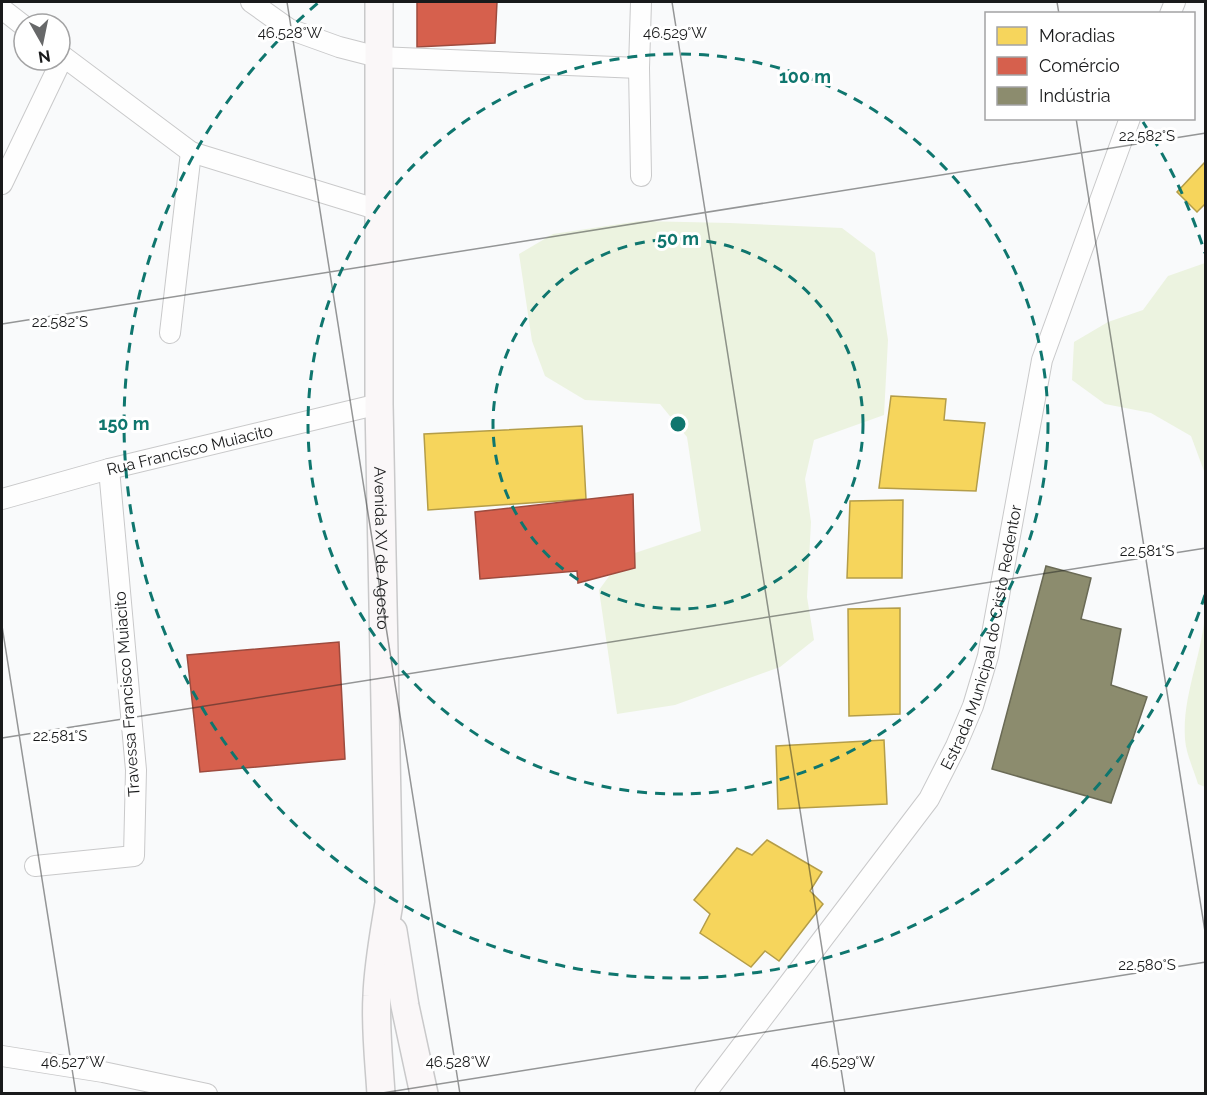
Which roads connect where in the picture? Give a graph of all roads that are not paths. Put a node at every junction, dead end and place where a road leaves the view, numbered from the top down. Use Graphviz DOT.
graph roads {
  1 [pos="251,2"];
  2 [pos="379,2"];
  3 [pos="641,2"];
  4 [pos="378,57"];
  5 [pos="72,63"];
  6 [pos="639,68"];
  7 [pos="54,72"];
  8 [pos="1129,120"];
  9 [pos="191,152"];
  10 [pos="641,176"];
  11 [pos="2,184"];
  12 [pos="379,210"];
  13 [pos="170,333"];
  14 [pos="379,404"];
  15 [pos="109,469"];
  16 [pos="2,499"];
  17 [pos="34,866"];
  18 [pos="389,903"];
  19 [pos="2,1056"];
  20 [pos="207,1094"];
  21 [pos="381,1094"];
  22 [pos="424,1094"];
  23 [pos="705,1094"];
  1 -- 4 [label="street"];
  2 -- 4 [label="street, Avenida XV de Agosto"];
  3 -- 6 [label="street"];
  4 -- 6 [label="street"];
  4 -- 12 [label="street, Avenida XV de Agosto"];
  5 -- 9 [label="street"];
  6 -- 10 [label="street"];
  7 -- 11 [label="street"];
  8 -- 23 [label="street, Estrada Municipal do Cristo Redentor"];
  9 -- 12 [label="street"];
  9 -- 13 [label="street"];
  12 -- 14 [label="street, Avenida XV de Agosto"];
  14 -- 15 [label="street, Rua Francisco Muiacito"];
  14 -- 18 [label="street, Avenida XV de Agosto"];
  15 -- 16 [label="street, Rua Francisco Muiacito"];
  15 -- 17 [label="street, Travessa Francisco Muiacito"];
  18 -- 21 [label="street, Avenida XV de Agosto"];
  18 -- 22 [label="street"];
  19 -- 20 [label="street"];
}
